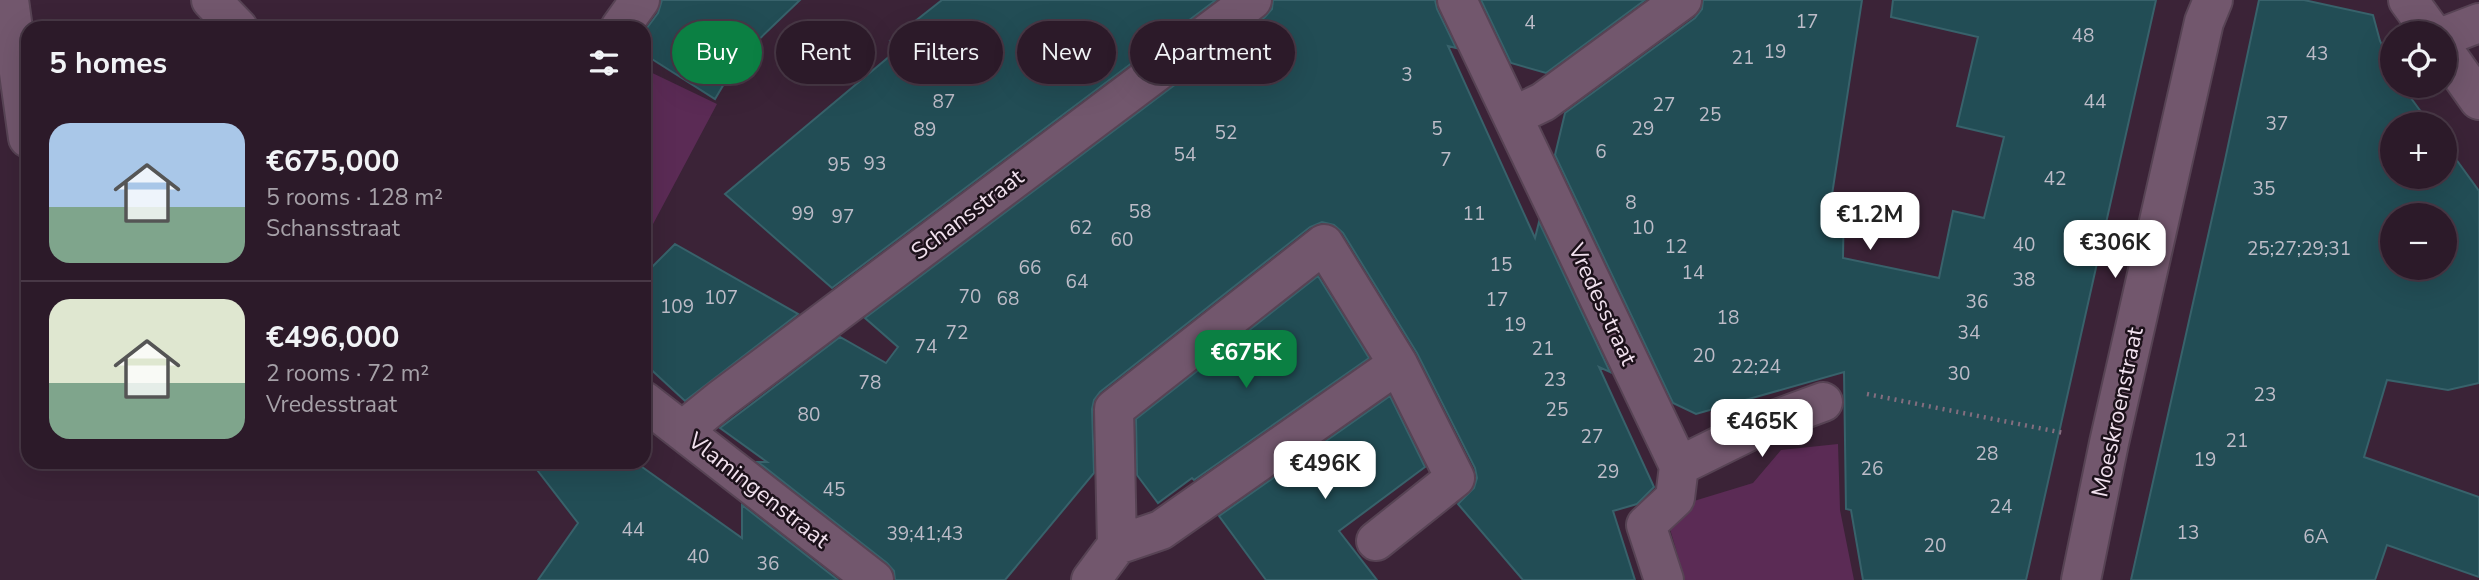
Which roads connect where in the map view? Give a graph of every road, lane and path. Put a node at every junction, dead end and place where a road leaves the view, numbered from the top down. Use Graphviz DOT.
graph roads {
  1 [pos="9,0"];
  2 [pos="211,0"];
  3 [pos="640,0"];
  4 [pos="1252,0"];
  5 [pos="1457,0"];
  6 [pos="1682,0"];
  7 [pos="2213,0"];
  8 [pos="2408,0"];
  9 [pos="231,21"];
  10 [pos="626,21"];
  11 [pos="2423,21"];
  12 [pos="2479,23"];
  13 [pos="2457,31"];
  14 [pos="2457,69"];
  15 [pos="21,87"];
  16 [pos="2479,100"];
  17 [pos="1514,116"];
  18 [pos="1398,364"];
  19 [pos="1823,402"];
  20 [pos="651,406"];
  21 [pos="683,430"];
  22 [pos="2109,443"];
  23 [pos="1679,466"];
  24 [pos="1376,541"];
  25 [pos="1116,545"];
  26 [pos="874,580"];
  27 [pos="1091,580"];
  28 [pos="1664,580"];
  29 [pos="2081,580"];
  1 -- 15 [label="street"];
  2 -- 9 [label="street"];
  3 -- 10 [label="street"];
  4 -- 21 [label="street, Schansstraat"];
  5 -- 17 [label="street, Vredesstraat"];
  6 -- 17 [label="street"];
  7 -- 22 [label="street, Moeskroenstraat"];
  8 -- 11 [label="street"];
  12 -- 13 [label="street"];
  14 -- 16 [label="street"];
  17 -- 23 [label="street, Vredesstraat"];
  18 -- 24 [label="street"];
  18 -- 25 [label="street"];
  18 -- 25 [label="street"];
  19 -- 22 [label="path"];
  19 -- 23 [label="street"];
  20 -- 21 [label="street, Vlamingenstraat"];
  21 -- 26 [label="street, Vlamingenstraat"];
  22 -- 29 [label="street, Moeskroenstraat"];
  23 -- 28 [label="street"];
  25 -- 27 [label="street"];
}
